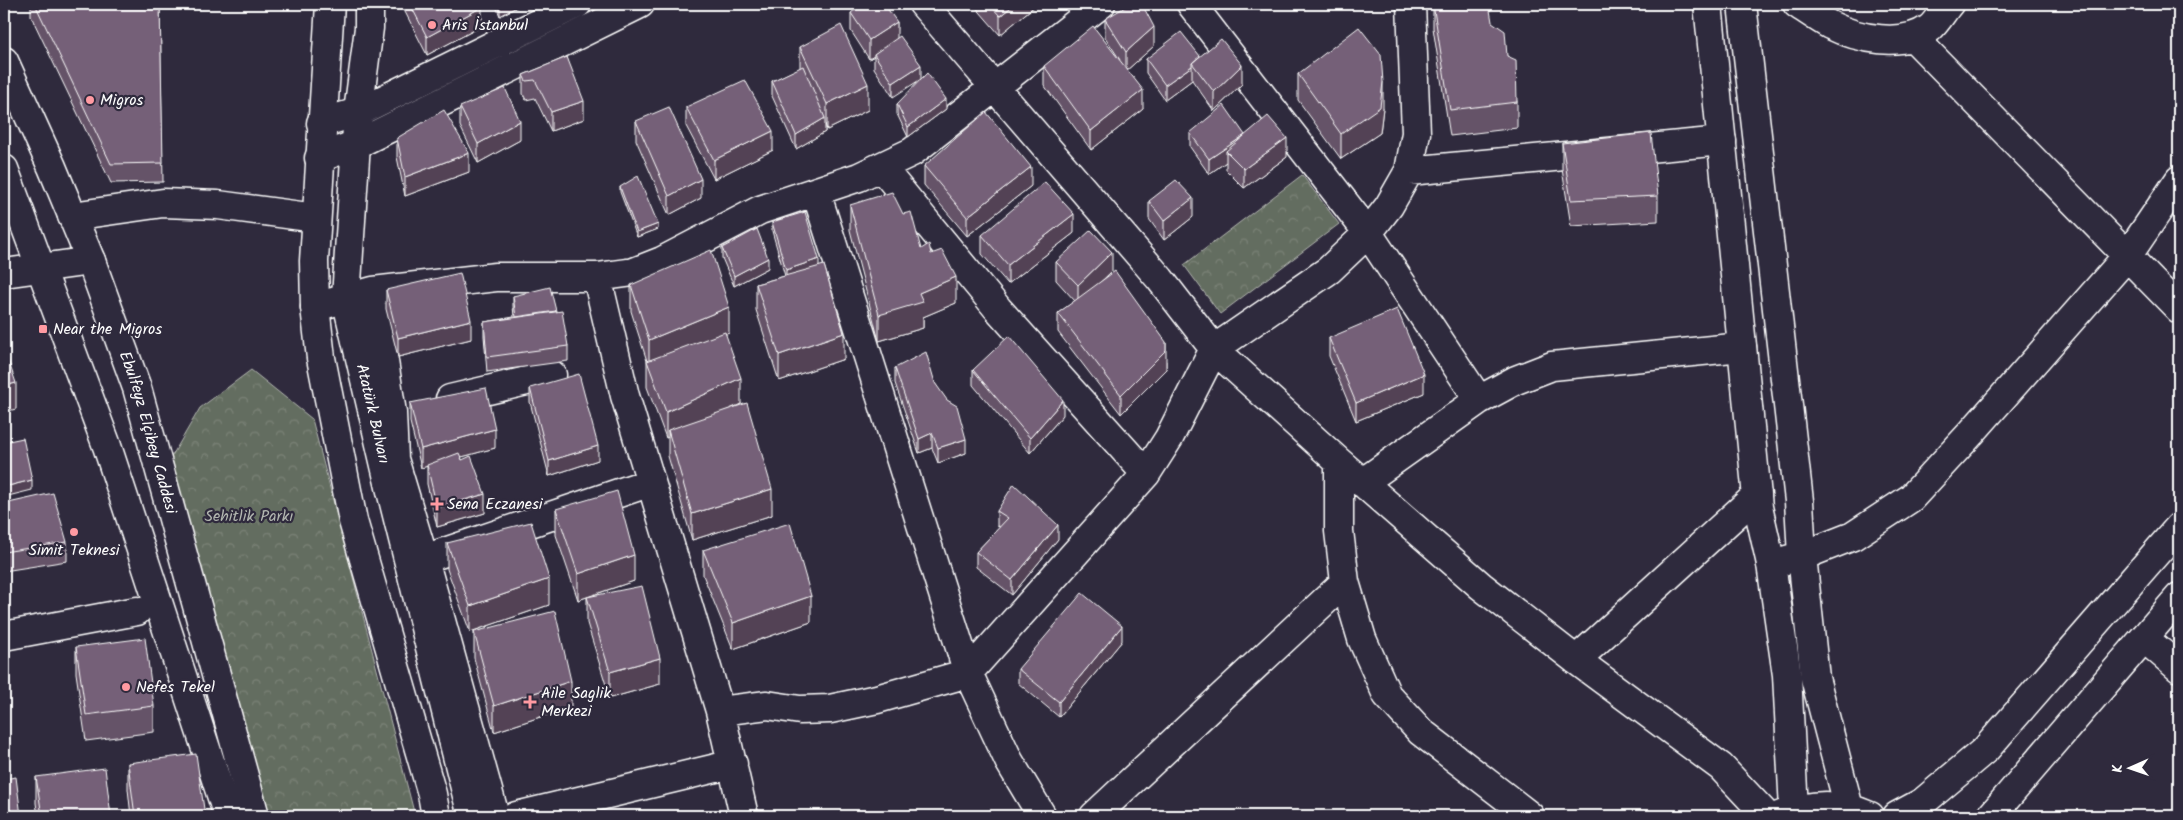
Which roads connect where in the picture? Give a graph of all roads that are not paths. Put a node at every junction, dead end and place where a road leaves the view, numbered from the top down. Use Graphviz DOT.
graph roads {
  1 [pos="330,4"];
  2 [pos="369,4"];
  3 [pos="577,4"];
  4 [pos="640,4"];
  5 [pos="923,4"];
  6 [pos="1101,4"];
  7 [pos="1191,4"];
  8 [pos="1708,4"];
  9 [pos="1742,4"];
  10 [pos="1797,4"];
  11 [pos="1949,4"];
  12 [pos="1420,9"];
  13 [pos="1913,37"];
  14 [pos="4,61"];
  15 [pos="995,88"];
  16 [pos="358,112"];
  17 [pos="321,123"];
  18 [pos="1722,141"];
  19 [pos="357,144"];
  20 [pos="319,158"];
  21 [pos="881,167"];
  22 [pos="4,169"];
  23 [pos="1409,171"];
  24 [pos="2179,180"];
  25 [pos="816,192"];
  26 [pos="72,216"];
  27 [pos="316,218"];
  28 [pos="1368,233"];
  29 [pos="2128,255"];
  30 [pos="91,261"];
  31 [pos="41,267"];
  32 [pos="4,273"];
  33 [pos="597,277"];
  34 [pos="373,291"];
  35 [pos="346,298"];
  36 [pos="315,307"];
  37 [pos="2179,309"];
  38 [pos="1742,348"];
  39 [pos="1214,349"];
  40 [pos="552,375"];
  41 [pos="1479,400"];
  42 [pos="392,413"];
  43 [pos="1339,462"];
  44 [pos="1146,474"];
  45 [pos="652,482"];
  46 [pos="1362,483"];
  47 [pos="1757,495"];
  48 [pos="2179,527"];
  49 [pos="1802,556"];
  50 [pos="424,559"];
  51 [pos="1771,564"];
  52 [pos="1345,582"];
  53 [pos="2179,597"];
  54 [pos="137,610"];
  55 [pos="4,636"];
  56 [pos="2144,638"];
  57 [pos="1576,660"];
  58 [pos="2179,668"];
  59 [pos="968,673"];
  60 [pos="720,711"];
  61 [pos="733,764"];
  62 [pos="1860,812"];
  63 [pos="1787,813"];
  64 [pos="228,816"];
  65 [pos="256,816"];
  66 [pos="436,816"];
  67 [pos="472,816"];
  68 [pos="495,816"];
  69 [pos="516,816"];
  70 [pos="744,816"];
  71 [pos="1042,816"];
  72 [pos="1094,816"];
  73 [pos="1530,816"];
  74 [pos="1767,816"];
  75 [pos="1897,816"];
  76 [pos="1991,816"];
  1 -- 17 [label="street"];
  2 -- 16 [label="street, Atatürk Bulvarı"];
  3 -- 16 [label="street"];
  4 -- 19 [label="street"];
  5 -- 15 [label="street"];
  6 -- 15 [label="street"];
  7 -- 28 [label="street"];
  8 -- 18 [label="street"];
  9 -- 49 [label="street"];
  10 -- 13 [label="street"];
  11 -- 13 [label="street"];
  12 -- 23 [label="street"];
  13 -- 29 [label="street"];
  14 -- 26 [label="street, Ebulfeyz Elçibey Caddesi"];
  15 -- 21 [label="street"];
  15 -- 39 [label="street"];
  16 -- 17 [label="street"];
  16 -- 19 [label="street, Atatürk Bulvarı"];
  17 -- 20 [label="street"];
  18 -- 23 [label="street"];
  18 -- 38 [label="street"];
  19 -- 20 [label="street"];
  19 -- 35 [label="street, Atatürk Bulvarı"];
  20 -- 27 [label="street"];
  21 -- 25 [label="street"];
  21 -- 44 [label="street"];
  22 -- 31 [label="street"];
  23 -- 28 [label="street"];
  24 -- 29 [label="street"];
  25 -- 33 [label="street"];
  25 -- 59 [label="street"];
  26 -- 27 [label="street"];
  26 -- 30 [label="street, Ebulfeyz Elçibey Caddesi"];
  27 -- 36 [label="street"];
  28 -- 39 [label="street"];
  28 -- 41 [label="street"];
  29 -- 37 [label="street"];
  29 -- 49 [label="street"];
  30 -- 31 [label="street"];
  30 -- 65 [label="street, Ebulfeyz Elçibey Caddesi"];
  31 -- 32 [label="street"];
  31 -- 64 [label="street"];
  33 -- 34 [label="street"];
  33 -- 45 [label="street"];
  34 -- 35 [label="street"];
  34 -- 42 [label="street"];
  35 -- 36 [label="street"];
  35 -- 67 [label="street, Atatürk Bulvarı"];
  36 -- 66 [label="street"];
  38 -- 41 [label="street"];
  38 -- 47 [label="street"];
  39 -- 43 [label="street"];
  39 -- 44 [label="street"];
  40 -- 42 [label="street"];
  41 -- 46 [label="street"];
  42 -- 50 [label="street"];
  43 -- 46 [label="street"];
  43 -- 52 [label="street"];
  44 -- 59 [label="street"];
  45 -- 50 [label="street"];
  45 -- 60 [label="street"];
  46 -- 57 [label="street"];
  47 -- 51 [label="street"];
  47 -- 57 [label="street"];
  48 -- 75 [label="street"];
  49 -- 51 [label="street"];
  49 -- 62 [label="street"];
  50 -- 68 [label="street"];
  51 -- 63 [label="street"];
  52 -- 72 [label="street"];
  52 -- 73 [label="street"];
  53 -- 56 [label="street"];
  54 -- 55 [label="street"];
  56 -- 58 [label="street"];
  56 -- 76 [label="street"];
  57 -- 74 [label="street"];
  59 -- 60 [label="street"];
  59 -- 71 [label="street"];
  60 -- 61 [label="street"];
  61 -- 69 [label="street"];
  61 -- 70 [label="street"];
  62 -- 63 [label="street"];
}
